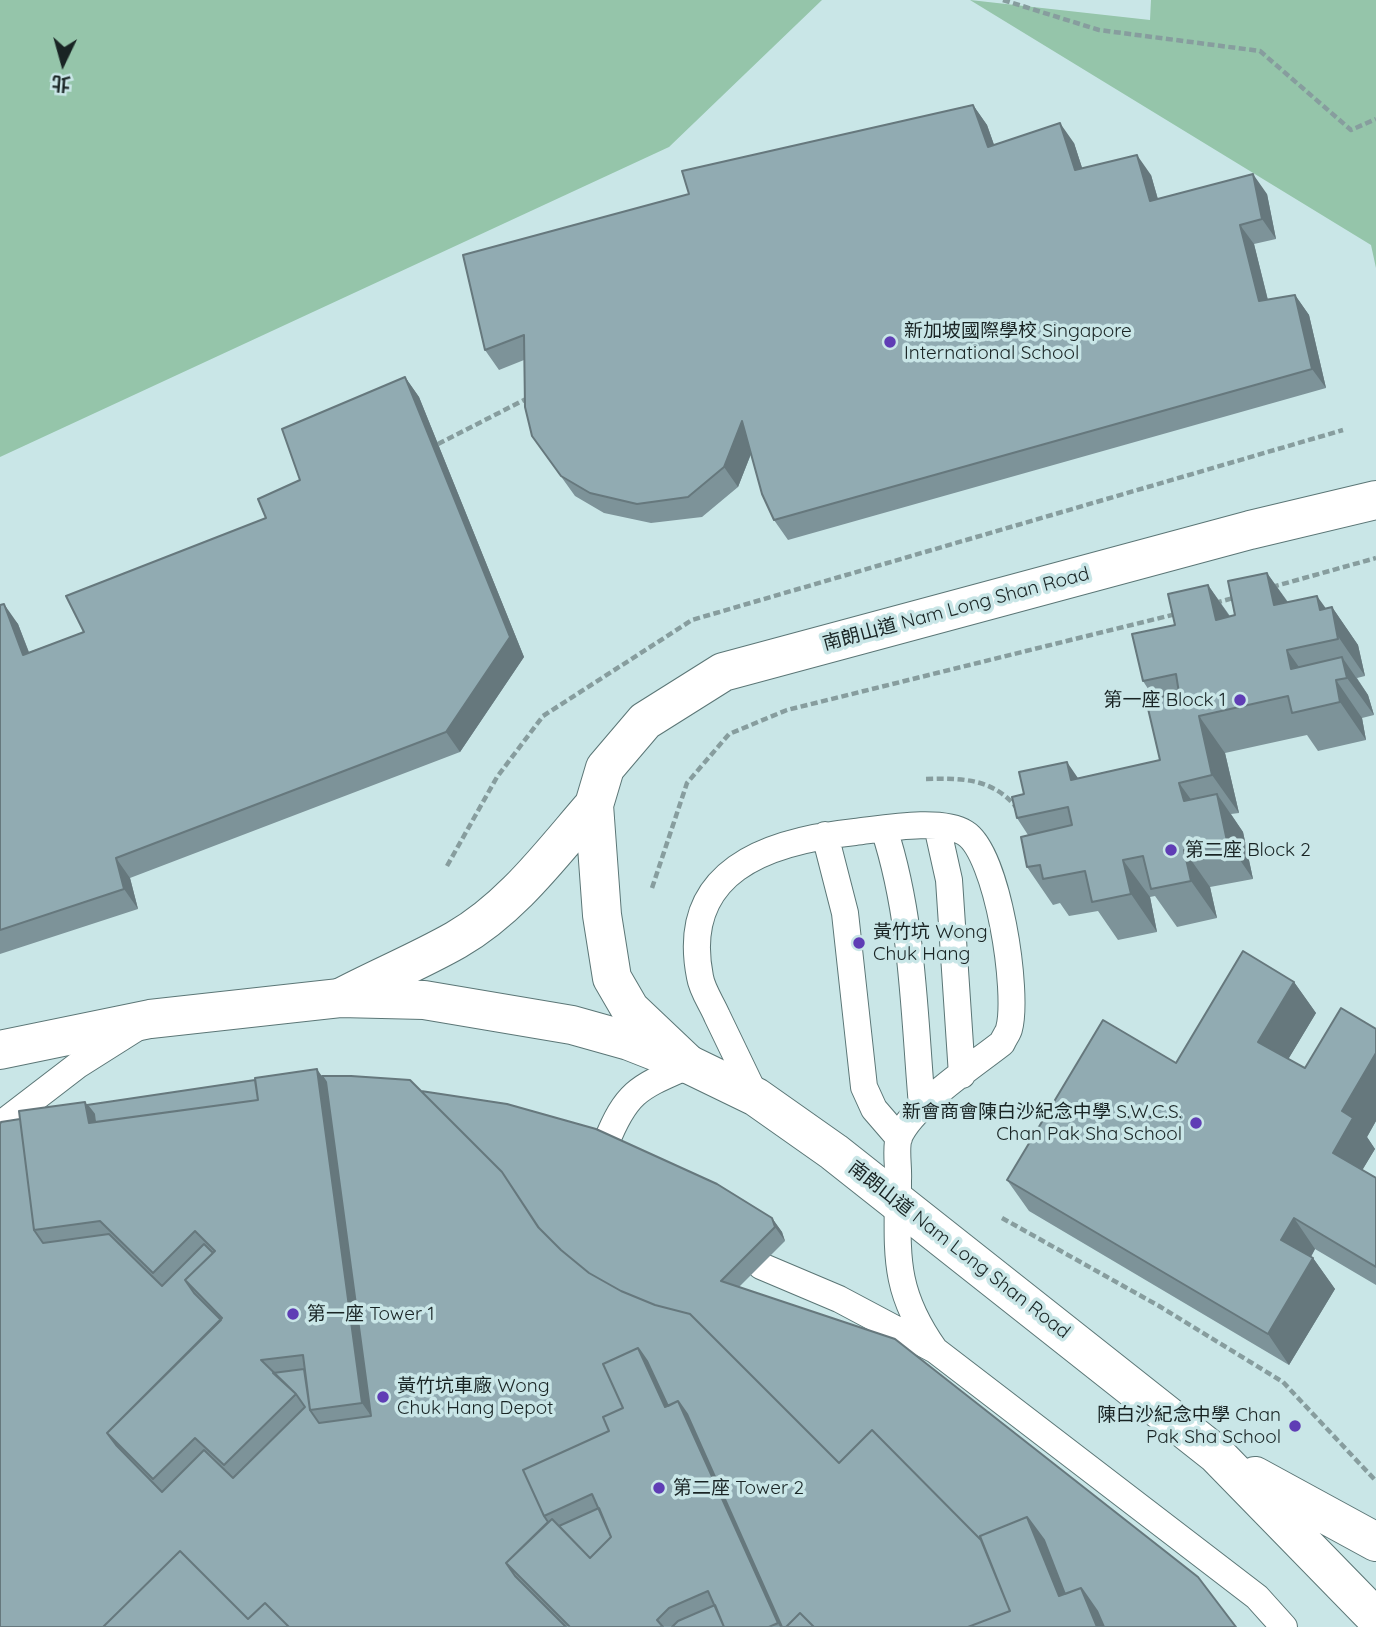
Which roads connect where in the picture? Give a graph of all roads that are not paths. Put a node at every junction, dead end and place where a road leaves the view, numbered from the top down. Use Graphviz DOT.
graph roads {
  1 [pos="1376,500"];
  2 [pos="594,805"];
  3 [pos="937,826"];
  4 [pos="884,829"];
  5 [pos="825,835"];
  6 [pos="341,998"];
  7 [pos="150,1019"];
  8 [pos="0,1050"];
  9 [pos="690,1065"];
  10 [pos="962,1075"];
  11 [pos="756,1097"];
  12 [pos="922,1106"];
  13 [pos="0,1125"];
  14 [pos="899,1138"];
  15 [pos="606,1143"];
  16 [pos="898,1200"];
  17 [pos="761,1266"];
  18 [pos="934,1350"];
  19 [pos="1216,1454"];
  20 [pos="1376,1542"];
  21 [pos="1376,1618"];
  22 [pos="1284,1627"];
  1 -- 2 [label="street, 南朗山道 Nam Long Shan Road"];
  2 -- 6 [label="street, 南朗山道 Nam Long Shan Road"];
  2 -- 9 [label="street, 南朗山道 Nam Long Shan Road"];
  3 -- 4 [label="lane"];
  3 -- 10 [label="lane"];
  3 -- 10 [label="lane"];
  4 -- 5 [label="lane"];
  4 -- 12 [label="lane"];
  5 -- 11 [label="lane"];
  5 -- 14 [label="lane"];
  6 -- 7 [label="street"];
  6 -- 9 [label="street, 南朗山道 Nam Long Shan Road"];
  7 -- 8 [label="street"];
  7 -- 13 [label="lane"];
  9 -- 11 [label="street, 南朗山道 Nam Long Shan Road"];
  9 -- 15 [label="lane"];
  10 -- 12 [label="lane"];
  11 -- 16 [label="street, 南朗山道 Nam Long Shan Road"];
  12 -- 14 [label="lane"];
  14 -- 16 [label="lane"];
  16 -- 18 [label="lane"];
  16 -- 19 [label="street, 南朗山道 Nam Long Shan Road"];
  17 -- 18 [label="lane"];
  18 -- 22 [label="lane"];
  19 -- 20 [label="street, 南朗山道 Nam Long Shan Road"];
  19 -- 21 [label="street, 南朗山道 Nam Long Shan Road"];
}
